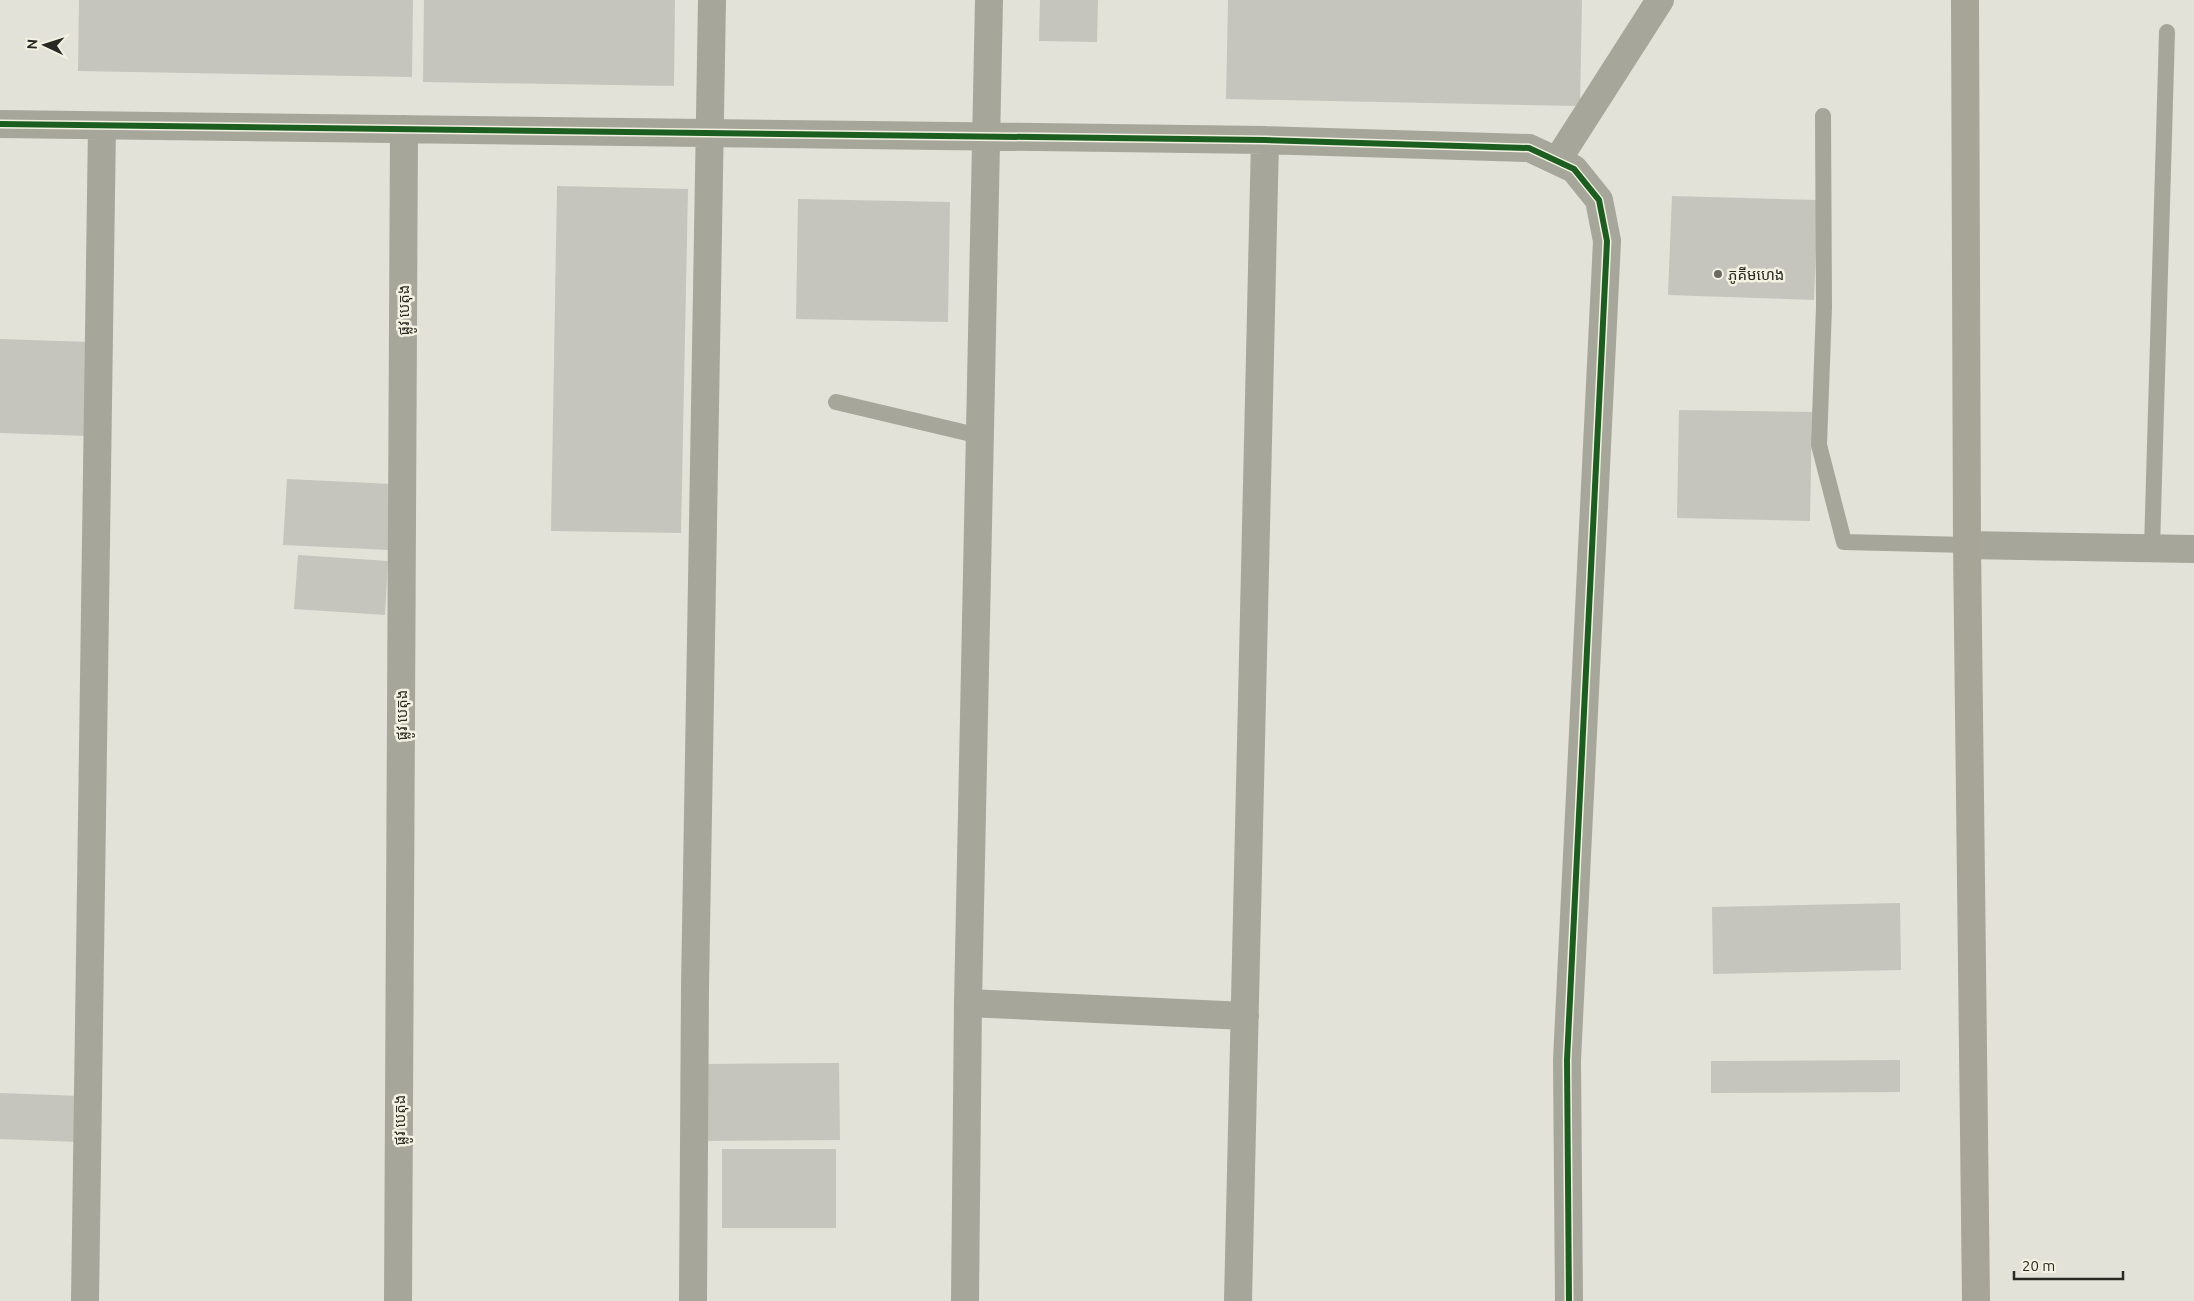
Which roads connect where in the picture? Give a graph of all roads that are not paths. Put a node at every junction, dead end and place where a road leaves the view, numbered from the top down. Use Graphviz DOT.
graph roads {
  1 [pos="712,0"];
  2 [pos="989,0"];
  3 [pos="1660,0"];
  4 [pos="1964,0"];
  5 [pos="2167,32"];
  6 [pos="1823,116"];
  7 [pos="0,124"];
  8 [pos="102,126"];
  9 [pos="404,130"];
  10 [pos="710,133"];
  11 [pos="986,137"];
  12 [pos="1265,140"];
  13 [pos="1557,161"];
  14 [pos="836,402"];
  15 [pos="980,436"];
  16 [pos="1967,544"];
  17 [pos="2152,548"];
  18 [pos="2194,549"];
  19 [pos="968,1003"];
  20 [pos="1245,1016"];
  21 [pos="85,1301"];
  22 [pos="398,1301"];
  23 [pos="693,1301"];
  24 [pos="964,1301"];
  25 [pos="1238,1301"];
  26 [pos="1568,1301"];
  27 [pos="1976,1301"];
  1 -- 10 [label="street"];
  2 -- 11 [label="street"];
  3 -- 13 [label="street"];
  4 -- 16 [label="main road"];
  5 -- 17 [label="lane"];
  6 -- 16 [label="lane"];
  7 -- 8 [label="street"];
  8 -- 9 [label="street"];
  8 -- 21 [label="street"];
  9 -- 10 [label="street"];
  9 -- 22 [label="street, ផ្លូវ បេតុង"];
  10 -- 11 [label="street"];
  10 -- 23 [label="street"];
  11 -- 12 [label="street"];
  11 -- 15 [label="street"];
  12 -- 13 [label="street"];
  12 -- 20 [label="street"];
  13 -- 26 [label="street"];
  14 -- 15 [label="lane"];
  15 -- 19 [label="street"];
  16 -- 17 [label="street"];
  16 -- 27 [label="main road"];
  17 -- 18 [label="street"];
  19 -- 20 [label="street"];
  19 -- 24 [label="street"];
  20 -- 25 [label="street"];
}
